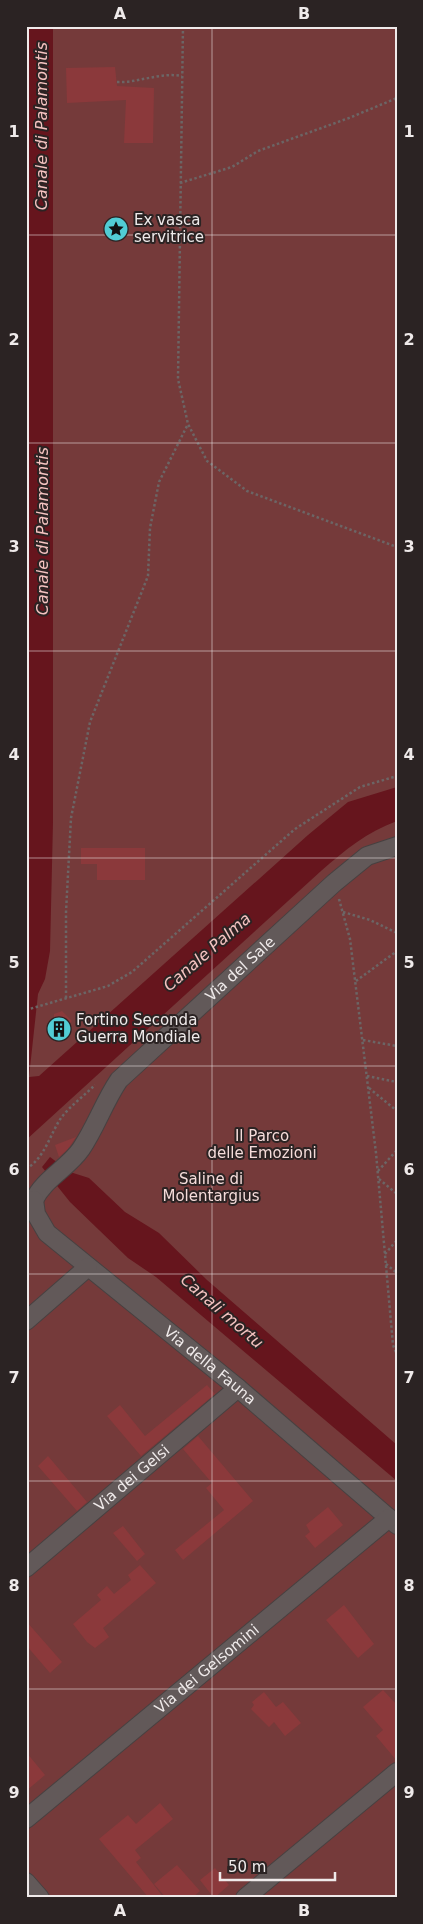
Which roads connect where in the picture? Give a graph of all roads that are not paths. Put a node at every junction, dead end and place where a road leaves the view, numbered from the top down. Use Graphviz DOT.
graph roads {
  1 [pos="397,846"];
  2 [pos="30,1199"];
  3 [pos="88,1267"];
  4 [pos="26,1321"];
  5 [pos="238,1388"];
  6 [pos="393,1522"];
  7 [pos="26,1568"];
  8 [pos="397,1772"];
  9 [pos="26,1819"];
  10 [pos="26,1882"];
  11 [pos="40,1898"];
  12 [pos="245,1898"];
  1 -- 2 [label="street, Via del Sale"];
  2 -- 3 [label="street, Via della Fauna"];
  3 -- 4 [label="street"];
  3 -- 5 [label="street, Via della Fauna"];
  5 -- 6 [label="street, Via della Fauna"];
  5 -- 7 [label="street, Via dei Gelsi"];
  6 -- 9 [label="street, Via dei Gelsomini"];
  8 -- 12 [label="street"];
  10 -- 11 [label="street"];
}
